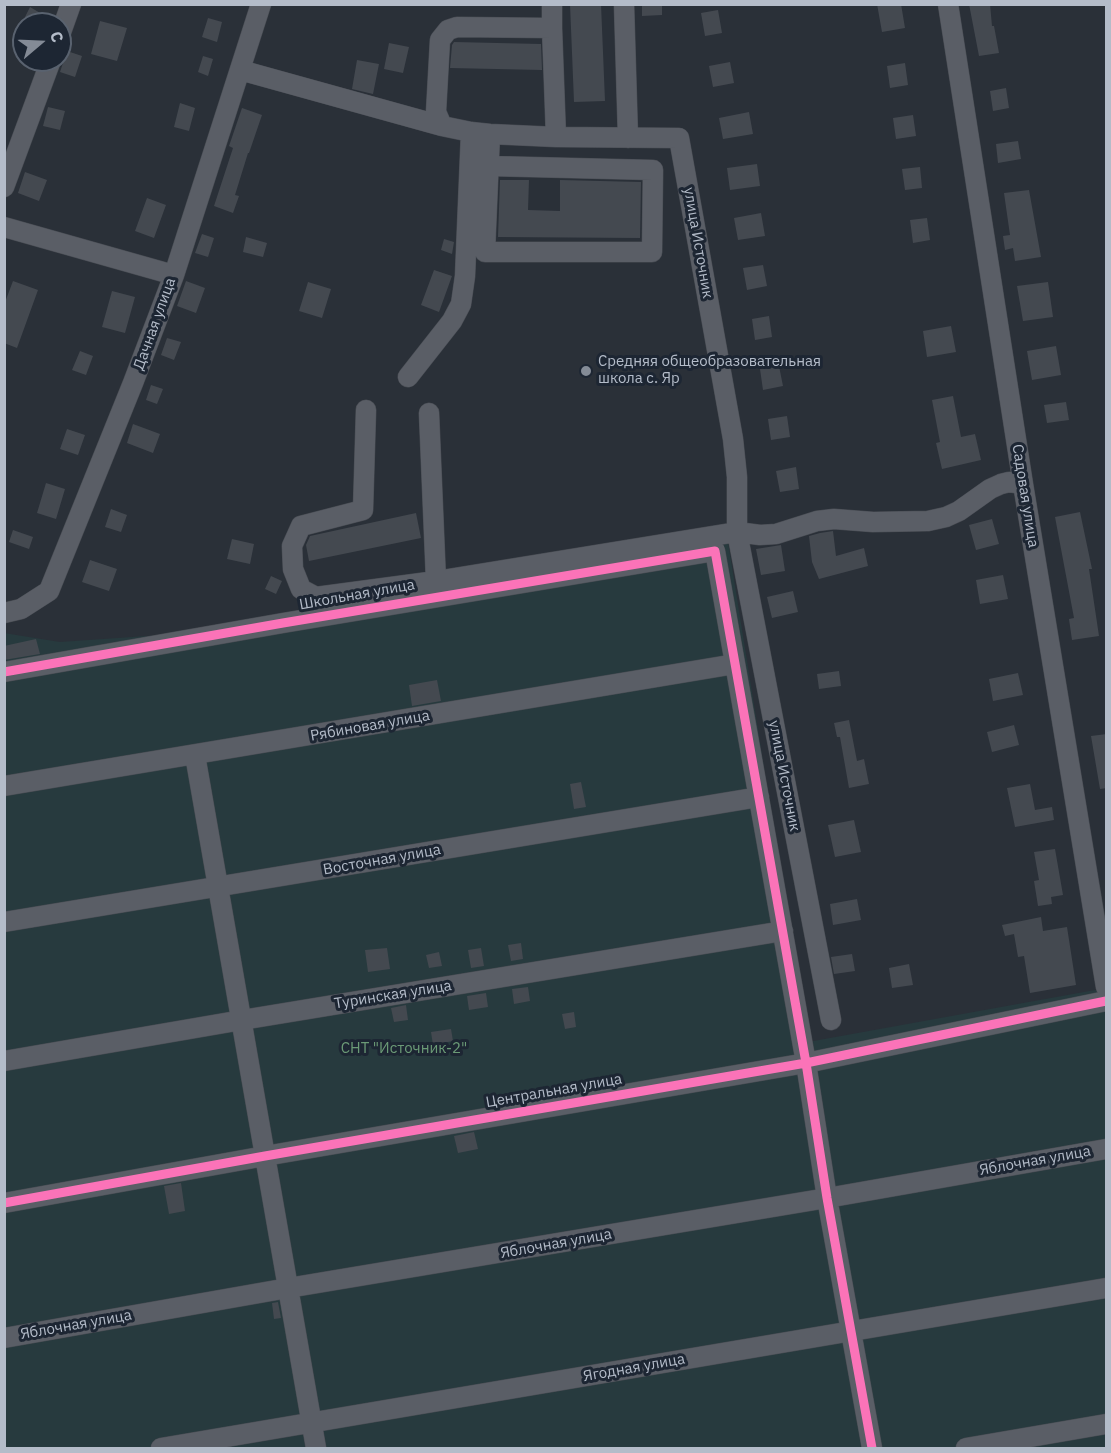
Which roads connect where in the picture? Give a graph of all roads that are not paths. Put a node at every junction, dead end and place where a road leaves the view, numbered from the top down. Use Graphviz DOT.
graph roads {
  1 [pos="261,4"];
  2 [pos="552,4"];
  3 [pos="624,4"];
  4 [pos="948,4"];
  5 [pos="552,28"];
  6 [pos="240,70"];
  7 [pos="47,72"];
  8 [pos="442,126"];
  9 [pos="481,133"];
  10 [pos="556,137"];
  11 [pos="628,138"];
  12 [pos="489,166"];
  13 [pos="4,187"];
  14 [pos="4,226"];
  15 [pos="174,275"];
  16 [pos="408,377"];
  17 [pos="366,410"];
  18 [pos="429,413"];
  19 [pos="1023,484"];
  20 [pos="737,532"];
  21 [pos="436,581"];
  22 [pos="4,613"];
  23 [pos="735,664"];
  24 [pos="4,672"];
  25 [pos="195,755"];
  26 [pos="4,786"];
  27 [pos="759,797"];
  28 [pos="217,888"];
  29 [pos="4,922"];
  30 [pos="783,932"];
  31 [pos="1107,987"];
  32 [pos="1107,1001"];
  33 [pos="242,1020"];
  34 [pos="831,1020"];
  35 [pos="4,1061"];
  36 [pos="806,1063"];
  37 [pos="1107,1149"];
  38 [pos="265,1156"];
  39 [pos="827,1198"];
  40 [pos="4,1203"];
  41 [pos="288,1288"];
  42 [pos="1107,1288"];
  43 [pos="850,1331"];
  44 [pos="4,1338"];
  45 [pos="312,1423"];
  46 [pos="1107,1424"];
  47 [pos="161,1449"];
  48 [pos="316,1449"];
  49 [pos="872,1449"];
  50 [pos="966,1449"];
  1 -- 6 [label="street, Дачная улица"];
  2 -- 5 [label="street"];
  3 -- 11 [label="street"];
  4 -- 19 [label="street, Садовая улица"];
  5 -- 8 [label="street"];
  5 -- 10 [label="street"];
  6 -- 8 [label="street"];
  6 -- 15 [label="street, Дачная улица"];
  7 -- 13 [label="street"];
  8 -- 9 [label="street"];
  9 -- 10 [label="street"];
  9 -- 12 [label="street"];
  9 -- 16 [label="street"];
  10 -- 11 [label="street"];
  11 -- 20 [label="street, улица Источник"];
  12 -- 12 [label="street"];
  14 -- 15 [label="street"];
  15 -- 22 [label="street, Дачная улица"];
  17 -- 21 [label="street"];
  18 -- 21 [label="street"];
  19 -- 20 [label="street"];
  19 -- 31 [label="street, Садовая улица"];
  20 -- 21 [label="street"];
  20 -- 34 [label="street, улица Источник"];
  23 -- 24 [label="street, Школьная улица"];
  23 -- 25 [label="street, Рябиновая улица"];
  23 -- 27 [label="street"];
  25 -- 26 [label="street, Рябиновая улица"];
  25 -- 28 [label="street"];
  27 -- 28 [label="street, Восточная улица"];
  27 -- 30 [label="street"];
  28 -- 29 [label="street, Восточная улица"];
  28 -- 33 [label="street"];
  30 -- 33 [label="street, Туринская улица"];
  30 -- 36 [label="street"];
  32 -- 36 [label="street, Центральная улица"];
  33 -- 35 [label="street, Туринская улица"];
  33 -- 38 [label="street"];
  36 -- 38 [label="street, Центральная улица"];
  36 -- 39 [label="street"];
  37 -- 39 [label="street, Яблочная улица"];
  38 -- 40 [label="street, Центральная улица"];
  38 -- 41 [label="street"];
  39 -- 41 [label="street, Яблочная улица"];
  39 -- 43 [label="street"];
  41 -- 44 [label="street, Яблочная улица"];
  41 -- 45 [label="street"];
  42 -- 43 [label="street, Ягодная улица"];
  43 -- 45 [label="street, Ягодная улица"];
  43 -- 49 [label="street"];
  45 -- 47 [label="street, Ягодная улица"];
  45 -- 48 [label="street"];
  46 -- 50 [label="street"];
}
